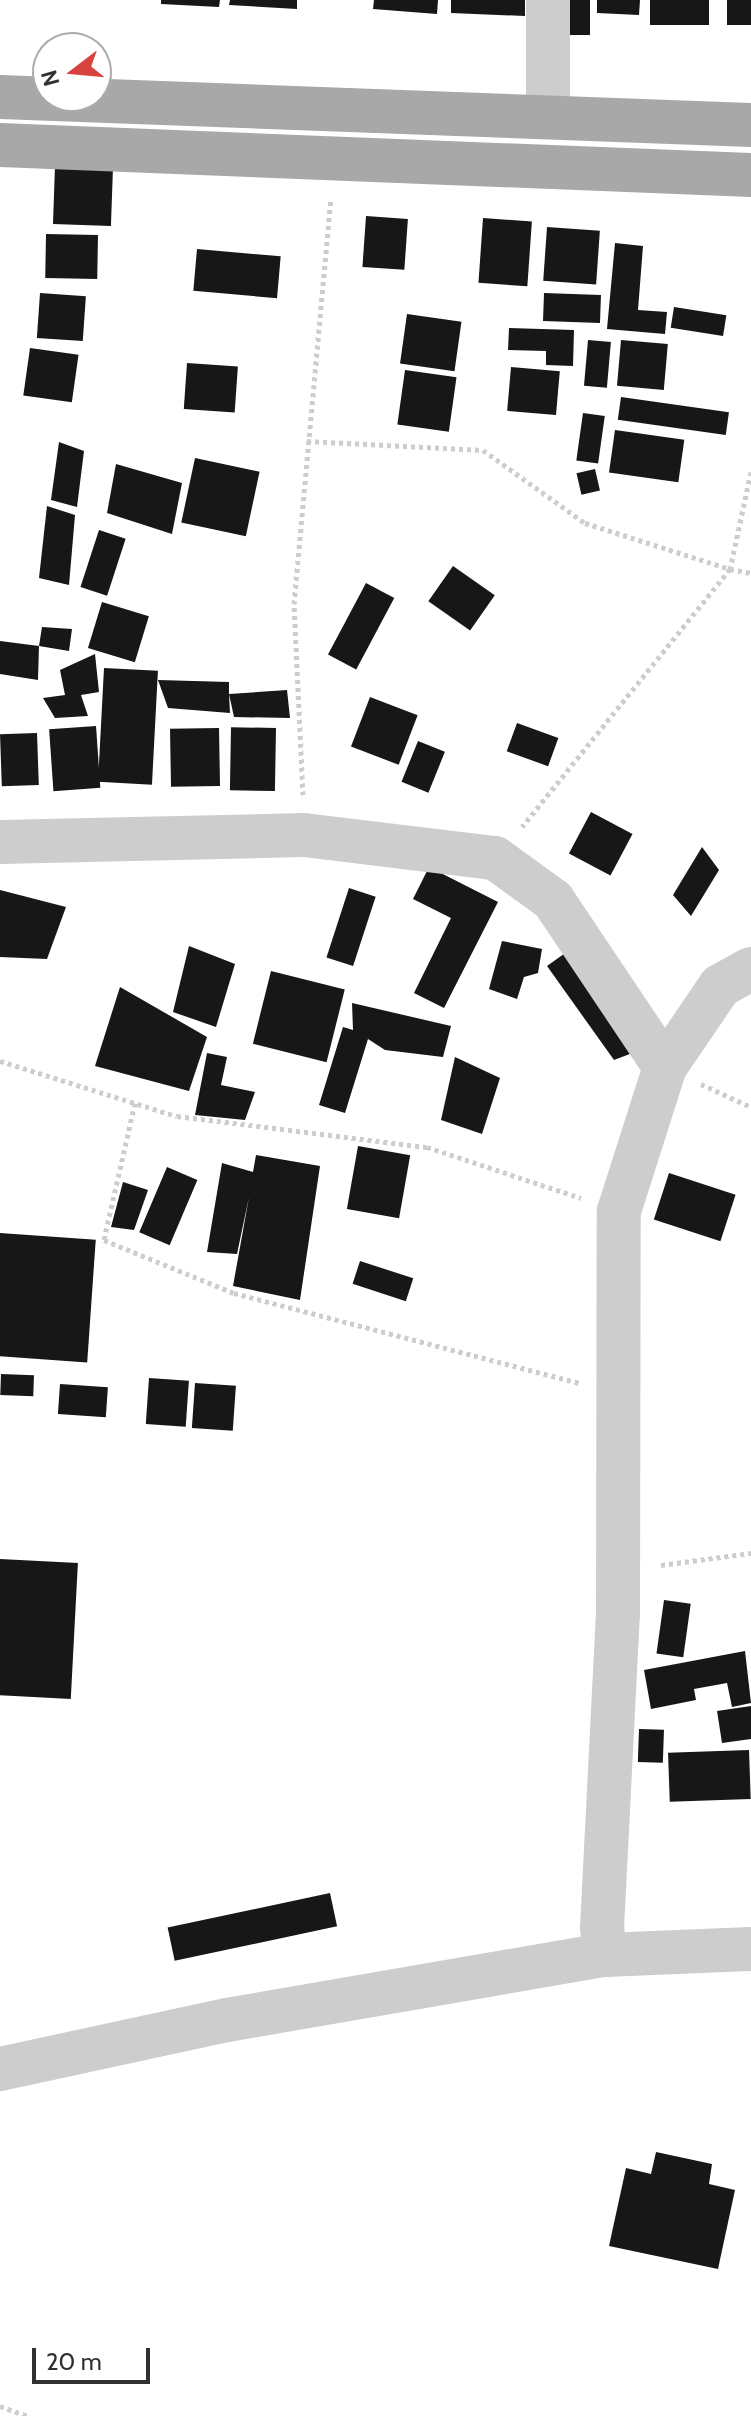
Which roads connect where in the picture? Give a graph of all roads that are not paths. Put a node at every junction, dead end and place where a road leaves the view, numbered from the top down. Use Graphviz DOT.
graph roads {
  1 [pos="548,0"];
  2 [pos="0,97"];
  3 [pos="548,117"];
  4 [pos="751,125"];
  5 [pos="0,145"];
  6 [pos="751,175"];
  7 [pos="0,842"];
  8 [pos="751,969"];
  9 [pos="665,1067"];
  10 [pos="751,1949"];
  11 [pos="605,1955"];
  12 [pos="0,2069"];
  1 -- 3 [label="street"];
  2 -- 3 [label="main road"];
  3 -- 4 [label="main road"];
  5 -- 6 [label="main road"];
  7 -- 9 [label="street"];
  8 -- 9 [label="street"];
  9 -- 11 [label="street"];
  10 -- 11 [label="street"];
  11 -- 12 [label="street"];
}
